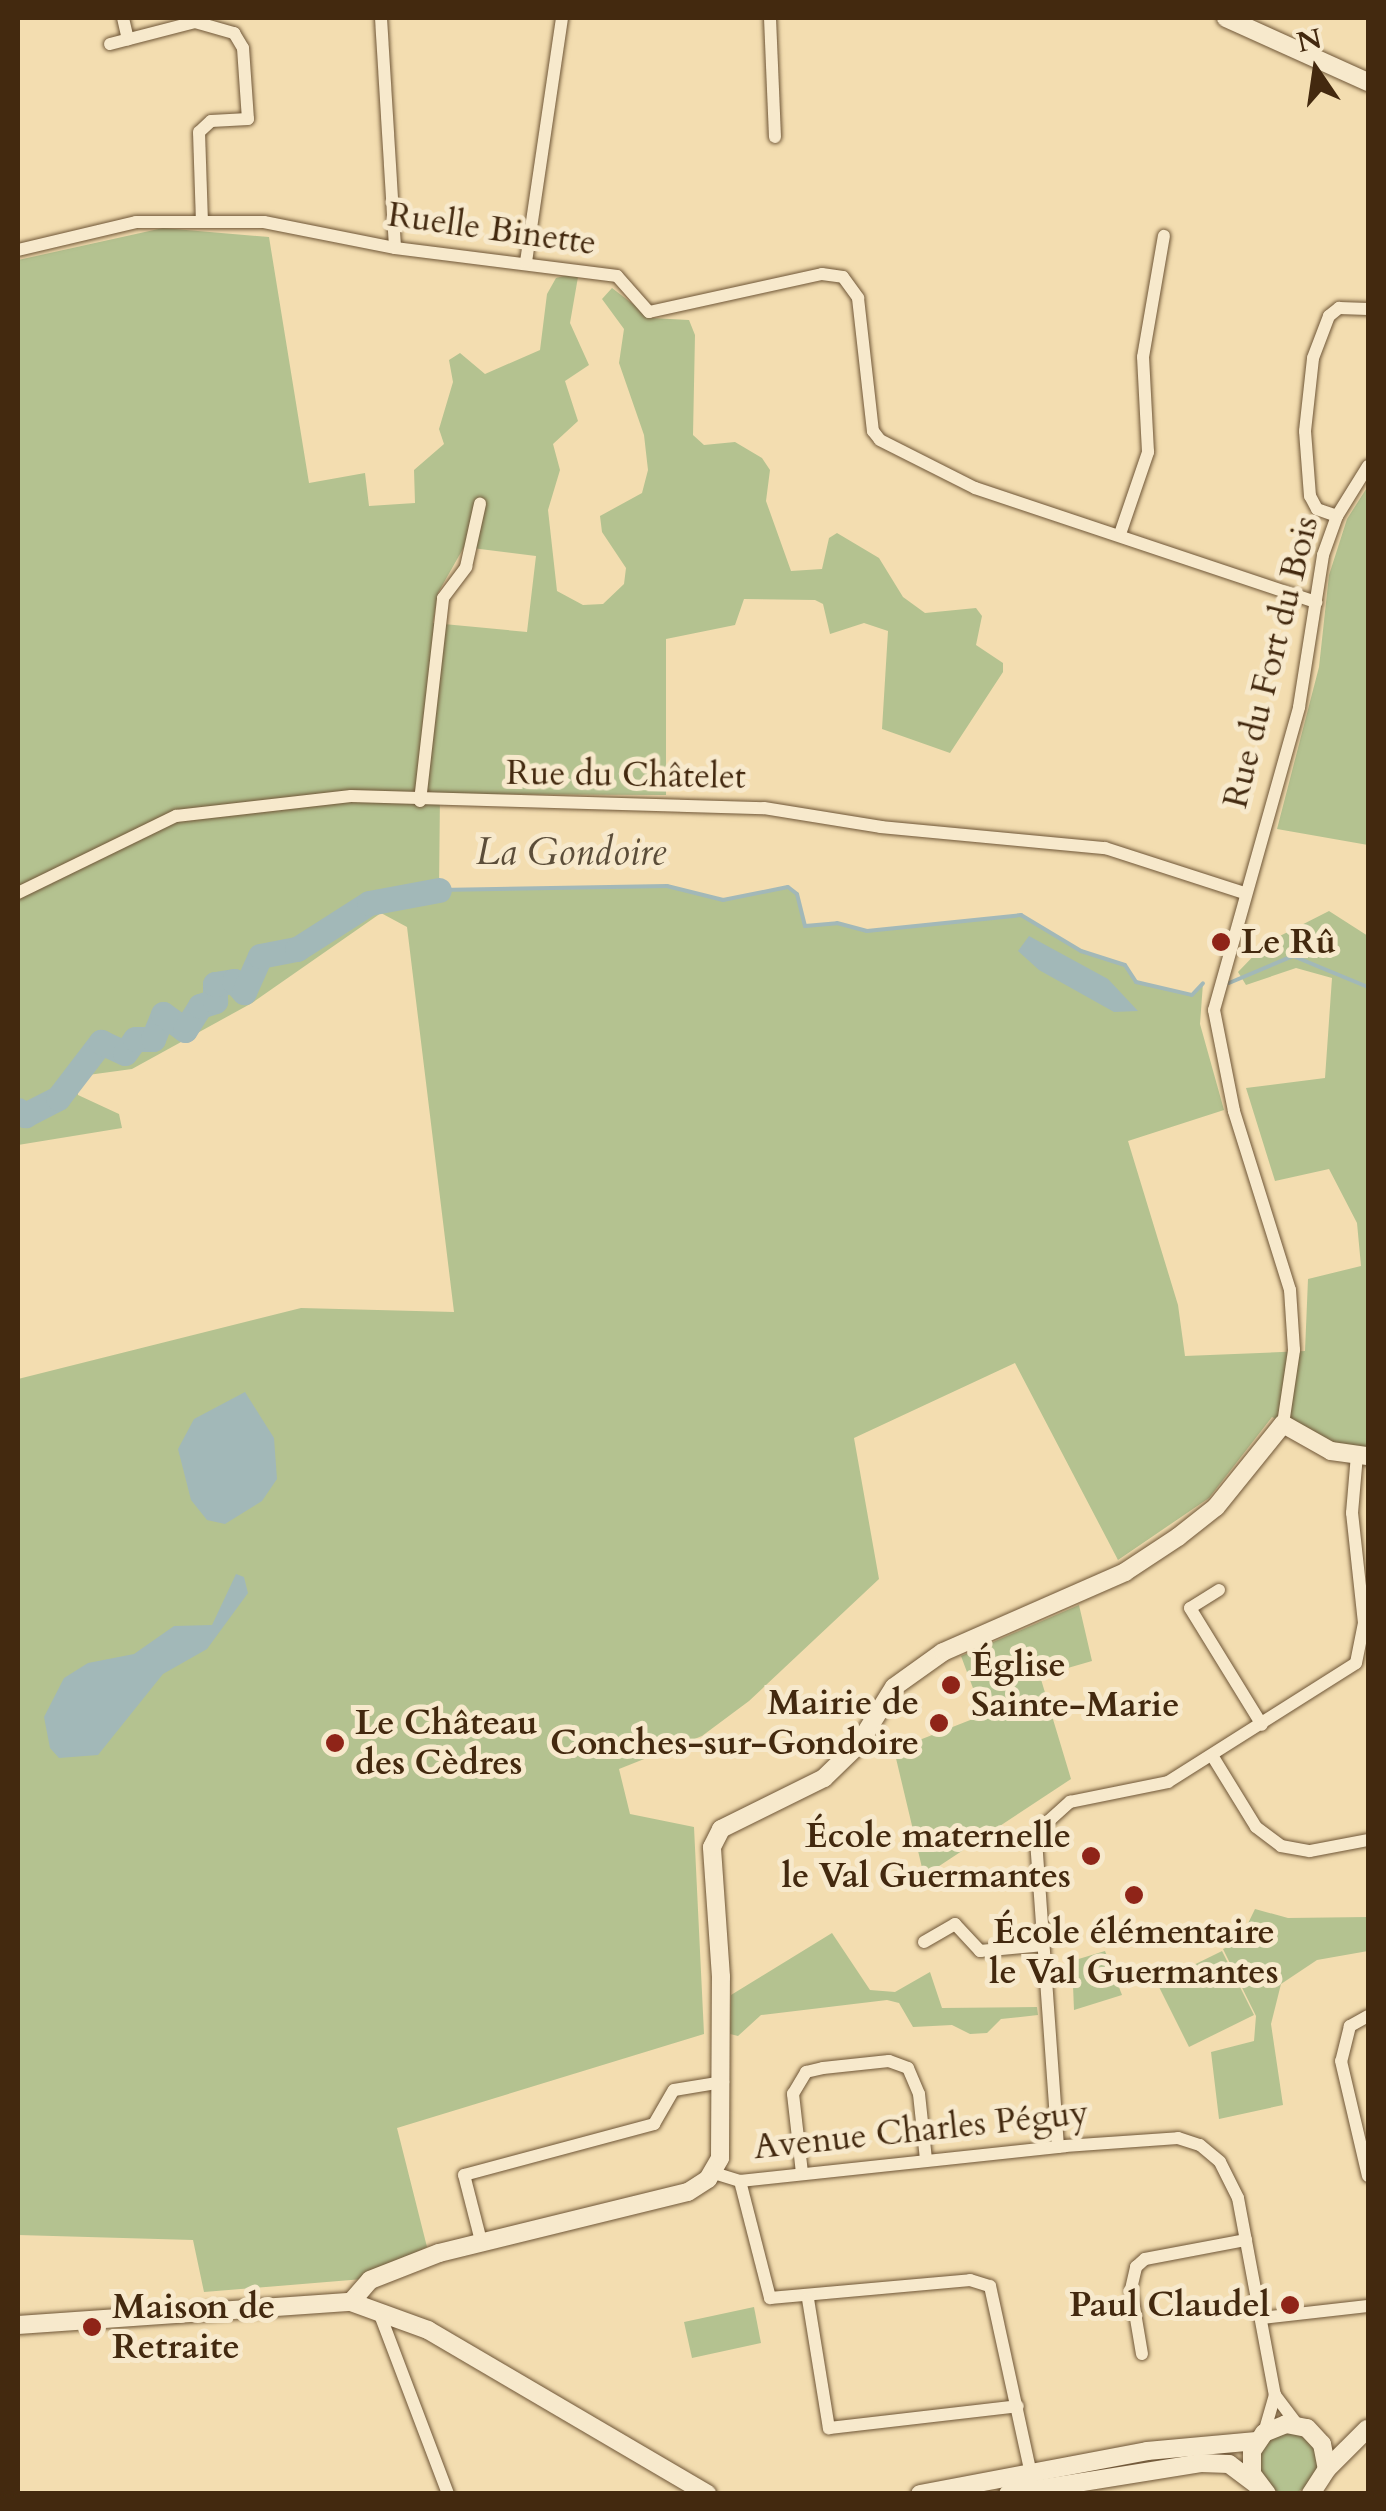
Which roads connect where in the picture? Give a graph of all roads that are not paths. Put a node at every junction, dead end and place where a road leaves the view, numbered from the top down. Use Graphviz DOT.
graph roads {
  1 [pos="123,18"];
  2 [pos="380,18"];
  3 [pos="562,18"];
  4 [pos="770,18"];
  5 [pos="1226,18"];
  6 [pos="128,39"];
  7 [pos="110,44"];
  8 [pos="1368,82"];
  9 [pos="775,137"];
  10 [pos="202,221"];
  11 [pos="1164,236"];
  12 [pos="395,248"];
  13 [pos="18,250"];
  14 [pos="526,262"];
  15 [pos="1368,309"];
  16 [pos="1368,466"];
  17 [pos="480,504"];
  18 [pos="1337,516"];
  19 [pos="1120,534"];
  20 [pos="1316,602"];
  21 [pos="420,802"];
  22 [pos="18,893"];
  23 [pos="1244,893"];
  24 [pos="1283,1424"];
  25 [pos="1363,1456"];
  26 [pos="1362,1545"];
  27 [pos="1218,1590"];
  28 [pos="1262,1725"];
  29 [pos="1212,1757"];
  30 [pos="1368,1840"];
  31 [pos="924,1942"];
  32 [pos="1044,1945"];
  33 [pos="1368,2016"];
  34 [pos="723,2082"];
  35 [pos="1058,2147"];
  36 [pos="926,2160"];
  37 [pos="714,2173"];
  38 [pos="802,2173"];
  39 [pos="1368,2176"];
  40 [pos="740,2181"];
  41 [pos="1246,2240"];
  42 [pos="481,2241"];
  43 [pos="808,2299"];
  44 [pos="351,2302"];
  45 [pos="1368,2306"];
  46 [pos="379,2312"];
  47 [pos="1261,2318"];
  48 [pos="18,2325"];
  49 [pos="1142,2354"];
  50 [pos="1275,2395"];
  51 [pos="1018,2406"];
  52 [pos="1368,2428"];
  53 [pos="1306,2429"];
  54 [pos="1260,2437"];
  55 [pos="1327,2469"];
  56 [pos="1031,2474"];
  57 [pos="1063,2488"];
  58 [pos="1262,2489"];
  59 [pos="703,2493"];
  60 [pos="927,2493"];
  61 [pos="448,2494"];
  62 [pos="1008,2494"];
  63 [pos="1311,2494"];
  1 -- 6 [label="street"];
  2 -- 12 [label="street"];
  3 -- 14 [label="street"];
  4 -- 9 [label="street"];
  5 -- 8 [label="main road"];
  6 -- 7 [label="street"];
  6 -- 10 [label="street"];
  10 -- 12 [label="street, Ruelle Binette"];
  10 -- 13 [label="street, Ruelle Binette"];
  11 -- 19 [label="street"];
  12 -- 14 [label="street, Ruelle Binette"];
  14 -- 19 [label="street, Ruelle Binette"];
  15 -- 18 [label="street"];
  16 -- 18 [label="street, Rue du Fort du Bois"];
  17 -- 21 [label="street"];
  18 -- 20 [label="street, Rue du Fort du Bois"];
  19 -- 20 [label="street, Ruelle Binette"];
  20 -- 23 [label="street, Rue du Fort du Bois"];
  21 -- 22 [label="street, Rue du Châtelet"];
  21 -- 23 [label="street, Rue du Châtelet"];
  23 -- 24 [label="street, Rue du Fort du Bois"];
  24 -- 25 [label="main road"];
  24 -- 34 [label="main road"];
  25 -- 26 [label="street"];
  26 -- 28 [label="street"];
  27 -- 28 [label="street"];
  28 -- 29 [label="street"];
  29 -- 30 [label="street"];
  29 -- 32 [label="street"];
  31 -- 32 [label="street"];
  32 -- 35 [label="street"];
  33 -- 39 [label="street"];
  34 -- 37 [label="main road"];
  34 -- 42 [label="street"];
  35 -- 36 [label="street, Avenue Charles Péguy"];
  35 -- 41 [label="street, Avenue Charles Péguy"];
  36 -- 38 [label="street, Avenue Charles Péguy"];
  36 -- 38 [label="street"];
  37 -- 40 [label="street, Avenue Charles Péguy"];
  37 -- 42 [label="main road, Avenue Charles Péguy"];
  38 -- 40 [label="street, Avenue Charles Péguy"];
  40 -- 43 [label="street"];
  41 -- 47 [label="street, Avenue Charles Péguy"];
  41 -- 49 [label="street"];
  42 -- 44 [label="main road, Avenue Charles Péguy"];
  43 -- 51 [label="street"];
  43 -- 51 [label="street"];
  44 -- 46 [label="main road"];
  44 -- 48 [label="main road"];
  45 -- 47 [label="street"];
  46 -- 59 [label="main road"];
  46 -- 61 [label="street"];
  47 -- 50 [label="street, Avenue Charles Péguy"];
  50 -- 53 [label="street, Avenue Charles Péguy"];
  50 -- 54 [label="street, Avenue Charles Péguy"];
  51 -- 56 [label="street"];
  52 -- 53 [label="main road"];
  52 -- 55 [label="main road"];
  53 -- 54 [label="main road"];
  53 -- 55 [label="main road"];
  54 -- 56 [label="main road"];
  54 -- 58 [label="main road"];
  55 -- 63 [label="main road"];
  56 -- 60 [label="main road"];
  57 -- 58 [label="main road"];
  57 -- 62 [label="main road"];
}
